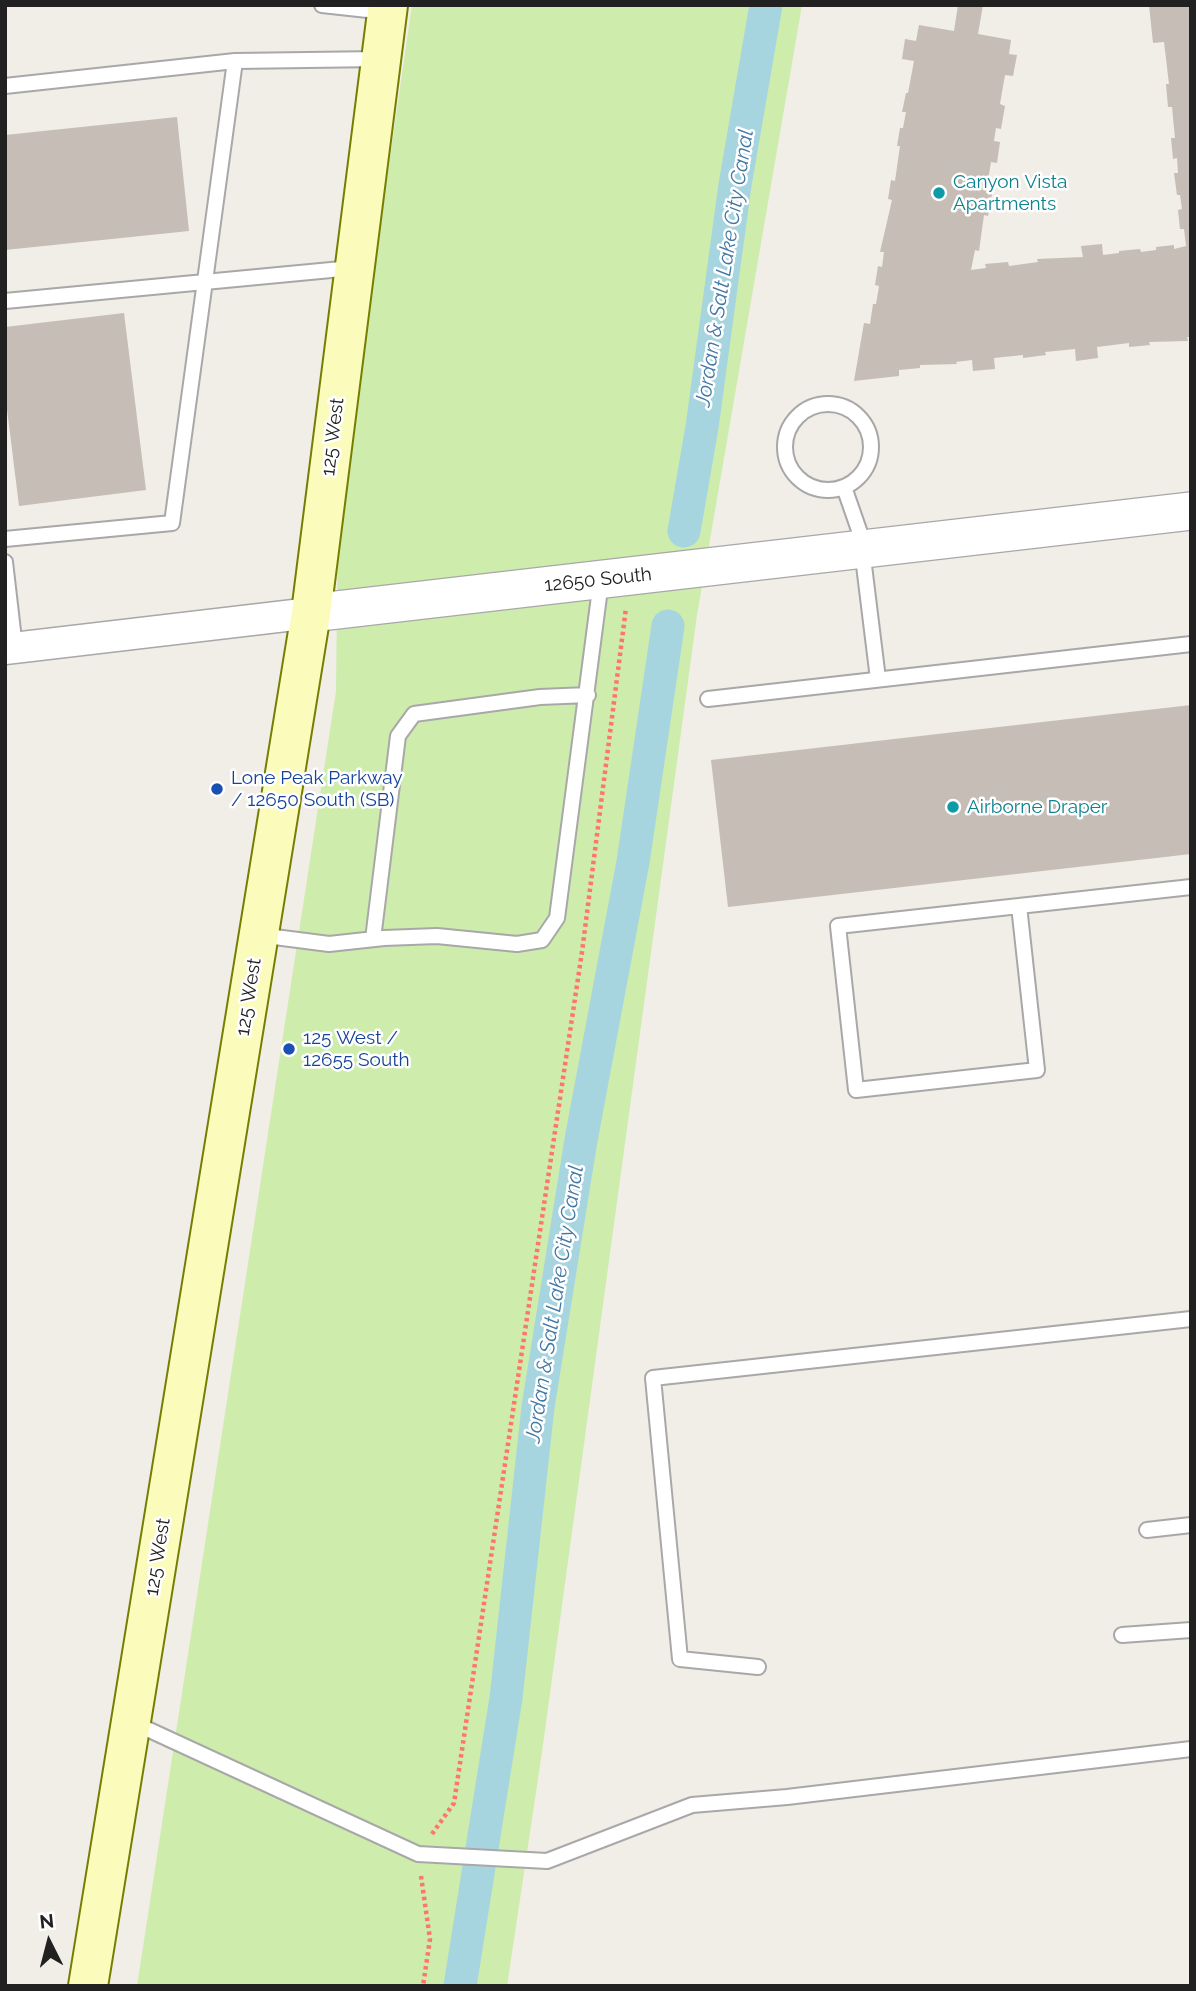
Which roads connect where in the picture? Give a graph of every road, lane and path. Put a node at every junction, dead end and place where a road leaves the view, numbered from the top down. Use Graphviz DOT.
graph roads {
  1 [pos="322,5"];
  2 [pos="387,8"];
  3 [pos="381,59"];
  4 [pos="234,61"];
  5 [pos="5,86"];
  6 [pos="355,268"];
  7 [pos="205,280"];
  8 [pos="5,301"];
  9 [pos="844,487"];
  10 [pos="1191,511"];
  11 [pos="5,539"];
  12 [pos="863,549"];
  13 [pos="5,562"];
  14 [pos="615,578"];
  15 [pos="311,613"];
  16 [pos="1191,644"];
  17 [pos="10,648"];
  18 [pos="877,680"];
  19 [pos="588,695"];
  20 [pos="708,699"];
  21 [pos="1191,887"];
  22 [pos="1018,906"];
  23 [pos="259,935"];
  24 [pos="373,939"];
  25 [pos="1191,1318"];
  26 [pos="1191,1525"];
  27 [pos="1147,1530"];
  28 [pos="1191,1630"];
  29 [pos="1122,1636"];
  30 [pos="758,1667"];
  31 [pos="131,1721"];
  32 [pos="1191,1749"];
  33 [pos="425,1855"];
  34 [pos="88,1986"];
  35 [pos="423,1986"];
  1 -- 2 [label="lane"];
  2 -- 3 [label="main road, 125 West"];
  3 -- 4 [label="lane"];
  3 -- 6 [label="main road, 125 West"];
  4 -- 5 [label="lane"];
  4 -- 7 [label="lane"];
  6 -- 7 [label="lane"];
  6 -- 15 [label="main road, 125 West"];
  7 -- 8 [label="lane"];
  7 -- 11 [label="lane"];
  9 -- 9 [label="lane"];
  9 -- 12 [label="lane"];
  10 -- 12 [label="street, 12650 South"];
  12 -- 14 [label="street, 12650 South"];
  12 -- 18 [label="lane"];
  13 -- 17 [label="lane"];
  14 -- 15 [label="street, 12650 South"];
  14 -- 19 [label="lane"];
  14 -- 33 [label="path"];
  15 -- 17 [label="street, 12650 South"];
  15 -- 23 [label="main road, 125 West"];
  16 -- 18 [label="lane"];
  18 -- 20 [label="lane"];
  19 -- 24 [label="lane"];
  19 -- 24 [label="lane"];
  21 -- 22 [label="lane"];
  22 -- 22 [label="lane"];
  23 -- 24 [label="lane"];
  23 -- 31 [label="main road, 125 West"];
  25 -- 30 [label="lane"];
  26 -- 27 [label="lane"];
  28 -- 29 [label="lane"];
  31 -- 33 [label="lane"];
  31 -- 34 [label="main road, 125 West"];
  32 -- 33 [label="lane"];
  33 -- 35 [label="path"];
}
